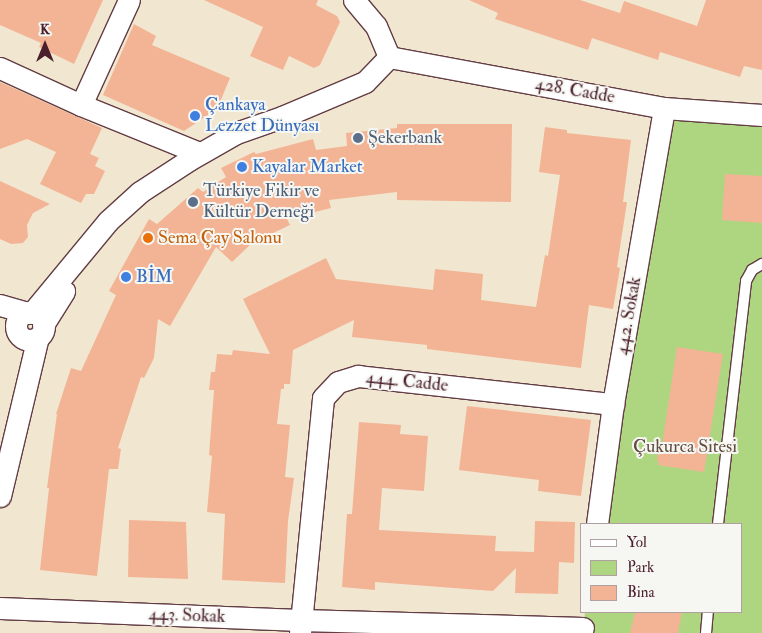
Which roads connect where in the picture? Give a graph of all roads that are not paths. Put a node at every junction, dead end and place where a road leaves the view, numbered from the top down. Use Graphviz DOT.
graph roads {
  1 [pos="128,0"];
  2 [pos="354,0"];
  3 [pos="389,57"];
  4 [pos="0,68"];
  5 [pos="82,105"];
  6 [pos="664,108"];
  7 [pos="762,115"];
  8 [pos="199,154"];
  9 [pos="762,264"];
  10 [pos="0,305"];
  11 [pos="26,326"];
  12 [pos="614,404"];
  13 [pos="0,496"];
  14 [pos="597,523"];
  15 [pos="718,523"];
  16 [pos="0,608"];
  17 [pos="708,613"];
  18 [pos="584,624"];
  19 [pos="300,627"];
  20 [pos="706,633"];
  1 -- 5 [label="street"];
  2 -- 3 [label="street"];
  3 -- 6 [label="street, 428. Cadde"];
  3 -- 8 [label="street"];
  4 -- 5 [label="street"];
  5 -- 8 [label="street"];
  6 -- 7 [label="street, 428. Cadde"];
  6 -- 12 [label="street, 442. Sokak"];
  8 -- 11 [label="street"];
  9 -- 15 [label="lane"];
  10 -- 11 [label="street"];
  11 -- 13 [label="street"];
  12 -- 14 [label="street, 442. Sokak"];
  12 -- 19 [label="street, 444. Cadde"];
  16 -- 19 [label="street, 443. Sokak"];
  17 -- 20 [label="lane"];
  18 -- 19 [label="street, 443. Sokak"];
}
